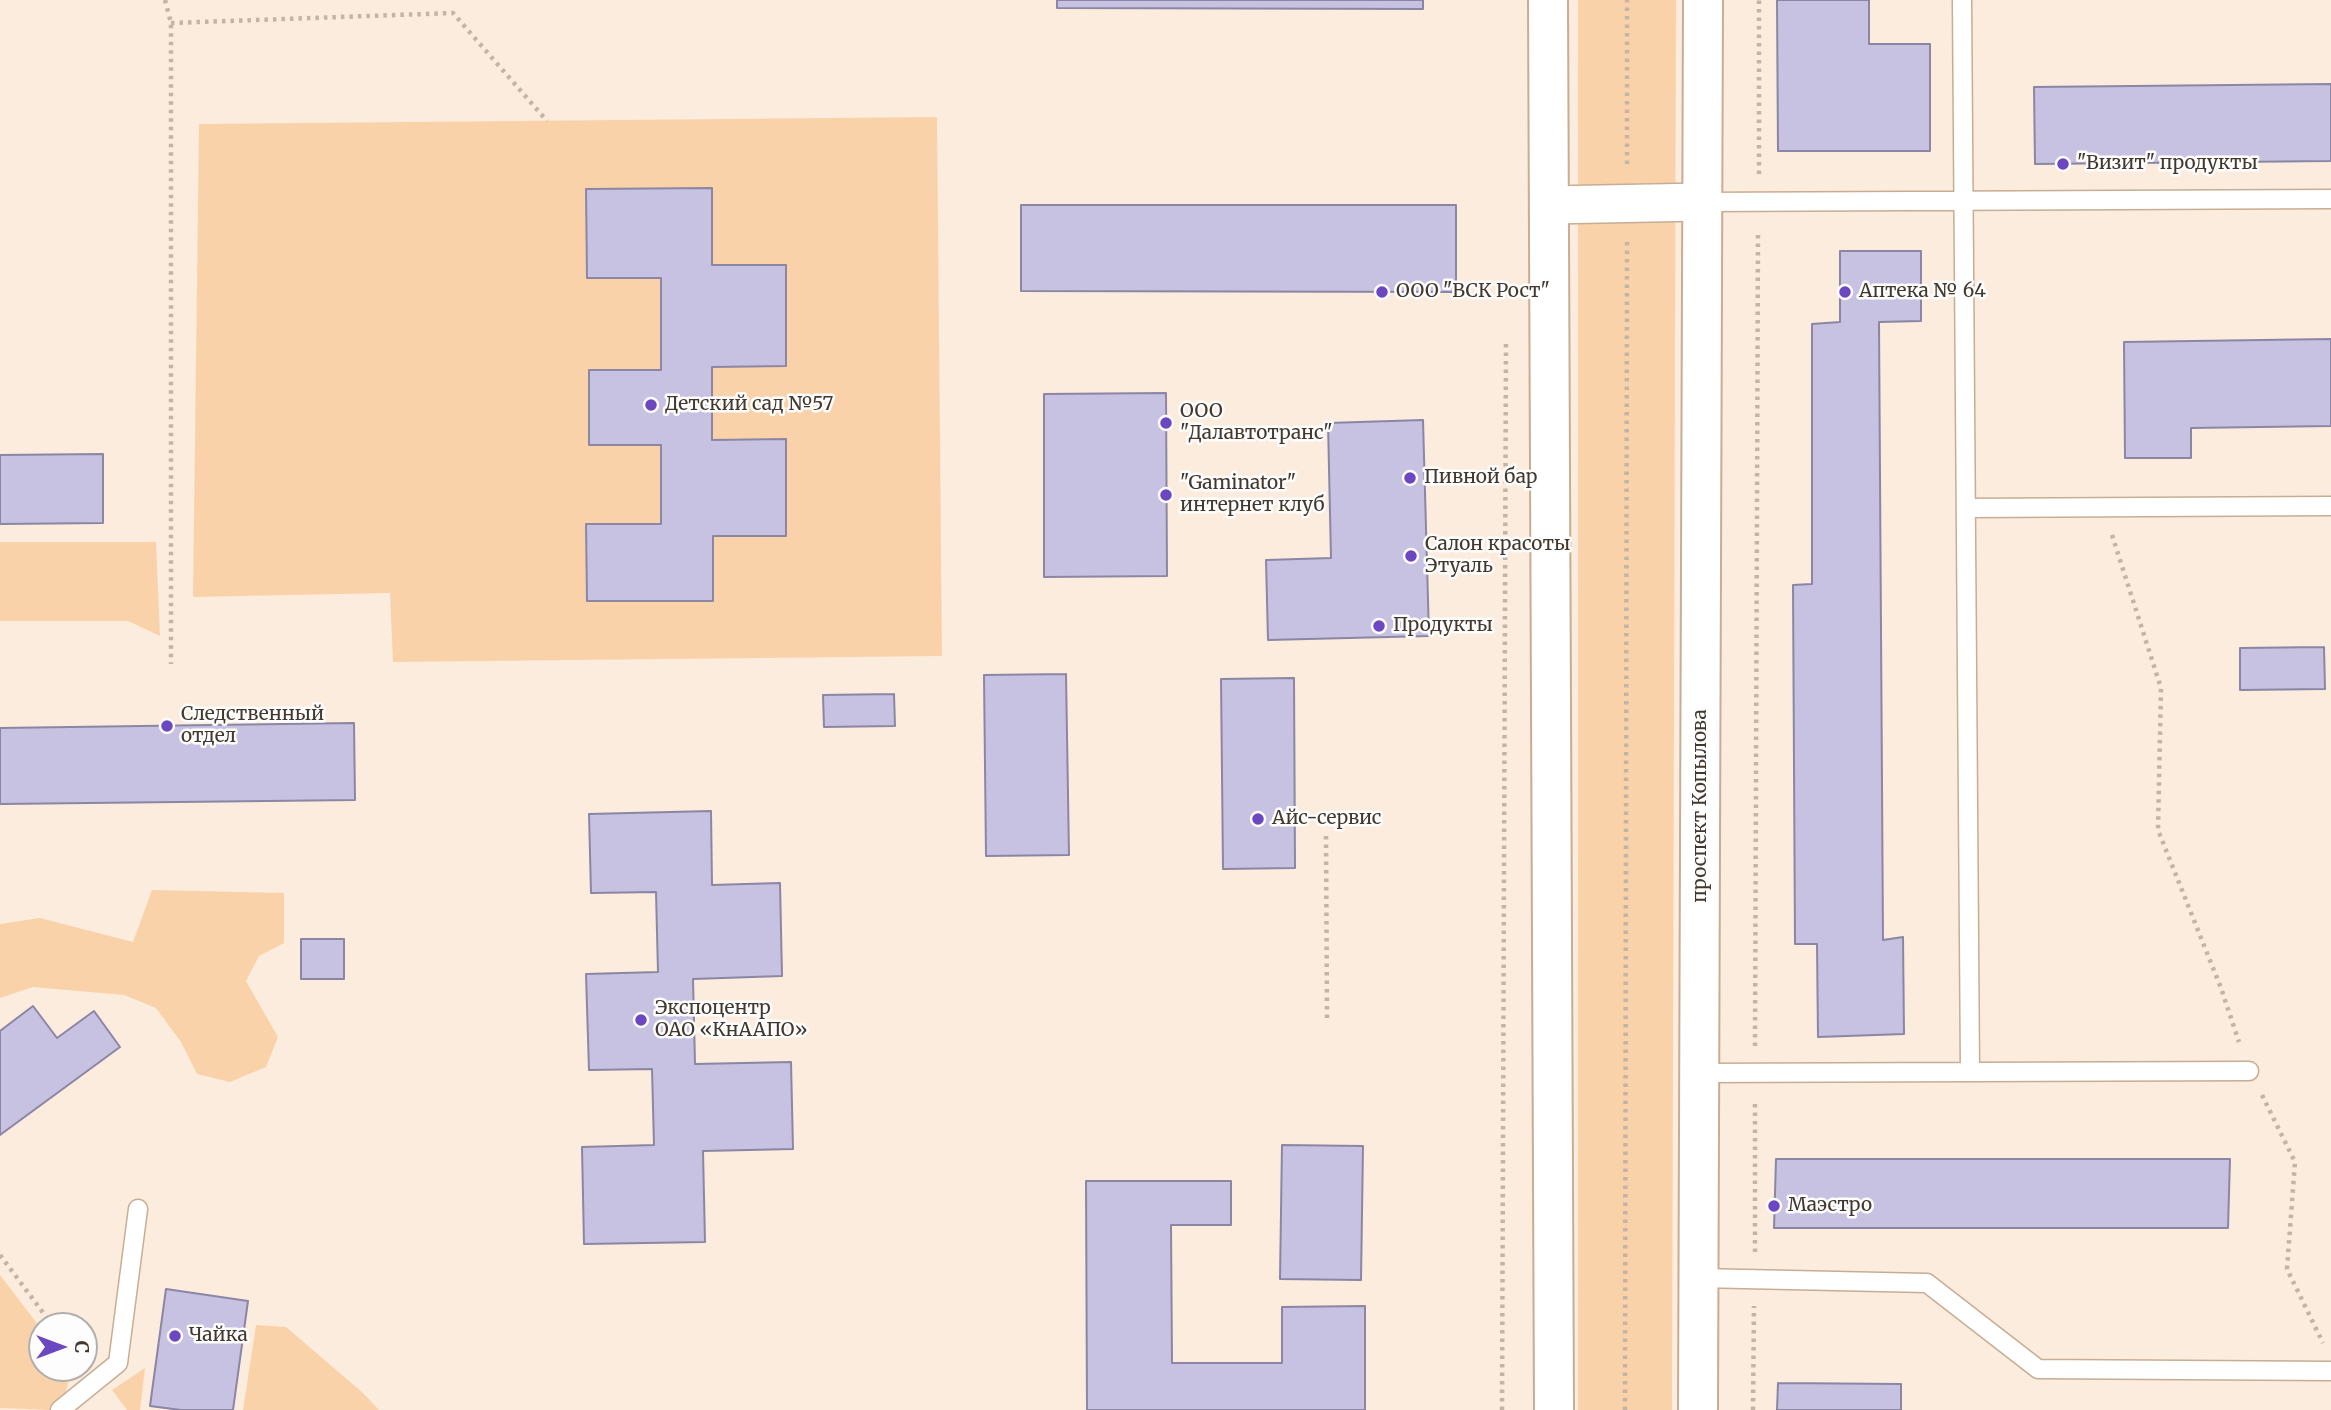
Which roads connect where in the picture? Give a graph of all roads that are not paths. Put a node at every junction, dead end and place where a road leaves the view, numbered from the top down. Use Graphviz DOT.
graph roads {
  1 [pos="1548,0"];
  2 [pos="1703,0"];
  3 [pos="1962,0"];
  4 [pos="2331,199"];
  5 [pos="1964,200"];
  6 [pos="1702,202"];
  7 [pos="1550,205"];
  8 [pos="2331,506"];
  9 [pos="1966,508"];
  10 [pos="2249,1071"];
  11 [pos="1970,1072"];
  12 [pos="1700,1073"];
  13 [pos="138,1209"];
  14 [pos="1699,1278"];
  15 [pos="2331,1371"];
  16 [pos="60,1410"];
  17 [pos="1554,1410"];
  18 [pos="1698,1410"];
  1 -- 7 [label="street"];
  2 -- 6 [label="street, проспект Копылова"];
  3 -- 5 [label="lane"];
  4 -- 5 [label="lane"];
  5 -- 6 [label="lane"];
  5 -- 9 [label="lane"];
  6 -- 7 [label="street"];
  6 -- 12 [label="street, проспект Копылова"];
  7 -- 17 [label="street"];
  8 -- 9 [label="lane"];
  9 -- 11 [label="lane"];
  10 -- 11 [label="lane"];
  11 -- 12 [label="lane"];
  12 -- 14 [label="street, проспект Копылова"];
  13 -- 16 [label="lane"];
  14 -- 15 [label="lane"];
  14 -- 18 [label="street, проспект Копылова"];
}
